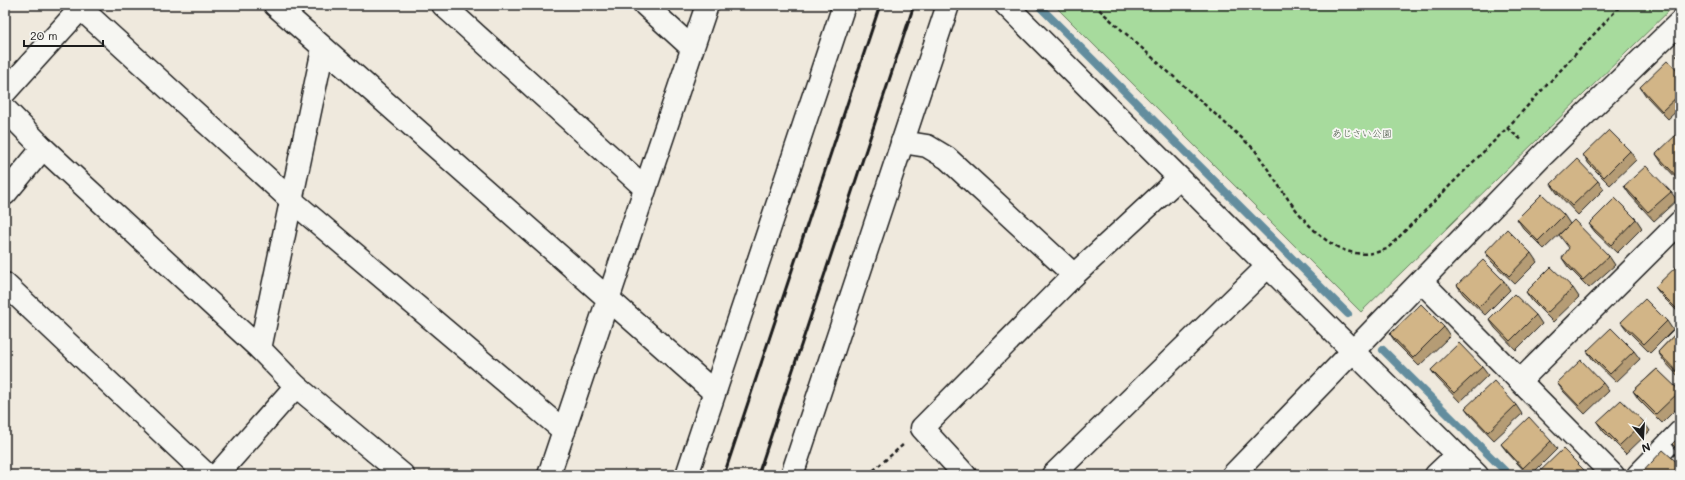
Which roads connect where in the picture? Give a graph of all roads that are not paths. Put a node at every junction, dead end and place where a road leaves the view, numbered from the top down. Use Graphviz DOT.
graph roads {
  1 [pos="275,5"];
  2 [pos="443,5"];
  3 [pos="645,5"];
  4 [pos="707,5"];
  5 [pos="844,5"];
  6 [pos="948,5"];
  7 [pos="1006,5"];
  8 [pos="79,6"];
  9 [pos="1680,22"];
  10 [pos="692,48"];
  11 [pos="323,49"];
  12 [pos="5,92"];
  13 [pos="5,109"];
  14 [pos="902,142"];
  15 [pos="43,148"];
  16 [pos="1179,178"];
  17 [pos="645,188"];
  18 [pos="5,194"];
  19 [pos="291,200"];
  20 [pos="1680,222"];
  21 [pos="1268,266"];
  22 [pos="1074,275"];
  23 [pos="1422,282"];
  24 [pos="5,284"];
  25 [pos="608,299"];
  26 [pos="260,349"];
  27 [pos="1354,351"];
  28 [pos="1520,381"];
  29 [pos="296,386"];
  30 [pos="714,392"];
  31 [pos="564,431"];
  32 [pos="1680,432"];
  33 [pos="1457,455"];
  34 [pos="207,475"];
  35 [pos="217,475"];
  36 [pos="403,475"];
  37 [pos="549,475"];
  38 [pos="687,475"];
  39 [pos="792,475"];
  40 [pos="965,475"];
  41 [pos="1053,475"];
  42 [pos="1232,475"];
  43 [pos="1436,475"];
  44 [pos="1477,475"];
  45 [pos="1613,475"];
  46 [pos="1638,475"];
  1 -- 11 [label="street"];
  2 -- 17 [label="street"];
  3 -- 10 [label="street"];
  4 -- 10 [label="street"];
  5 -- 30 [label="street"];
  6 -- 14 [label="street"];
  7 -- 16 [label="street"];
  8 -- 12 [label="street"];
  8 -- 19 [label="street"];
  9 -- 23 [label="street"];
  10 -- 17 [label="street"];
  11 -- 19 [label="street"];
  11 -- 25 [label="street"];
  13 -- 15 [label="street"];
  14 -- 22 [label="street"];
  14 -- 39 [label="street"];
  15 -- 18 [label="street"];
  15 -- 26 [label="street"];
  16 -- 21 [label="street"];
  16 -- 22 [label="street"];
  17 -- 25 [label="street"];
  19 -- 26 [label="street"];
  19 -- 31 [label="street"];
  20 -- 28 [label="street"];
  21 -- 27 [label="street"];
  21 -- 41 [label="street"];
  22 -- 40 [label="street"];
  23 -- 27 [label="street"];
  23 -- 28 [label="street"];
  24 -- 34 [label="street"];
  25 -- 30 [label="street"];
  25 -- 31 [label="street"];
  26 -- 29 [label="street"];
  27 -- 33 [label="street"];
  27 -- 42 [label="street"];
  28 -- 45 [label="street"];
  29 -- 35 [label="street"];
  29 -- 36 [label="street"];
  30 -- 38 [label="street"];
  31 -- 37 [label="street"];
  32 -- 46 [label="street"];
  33 -- 43 [label="street"];
  33 -- 44 [label="street"];
}
